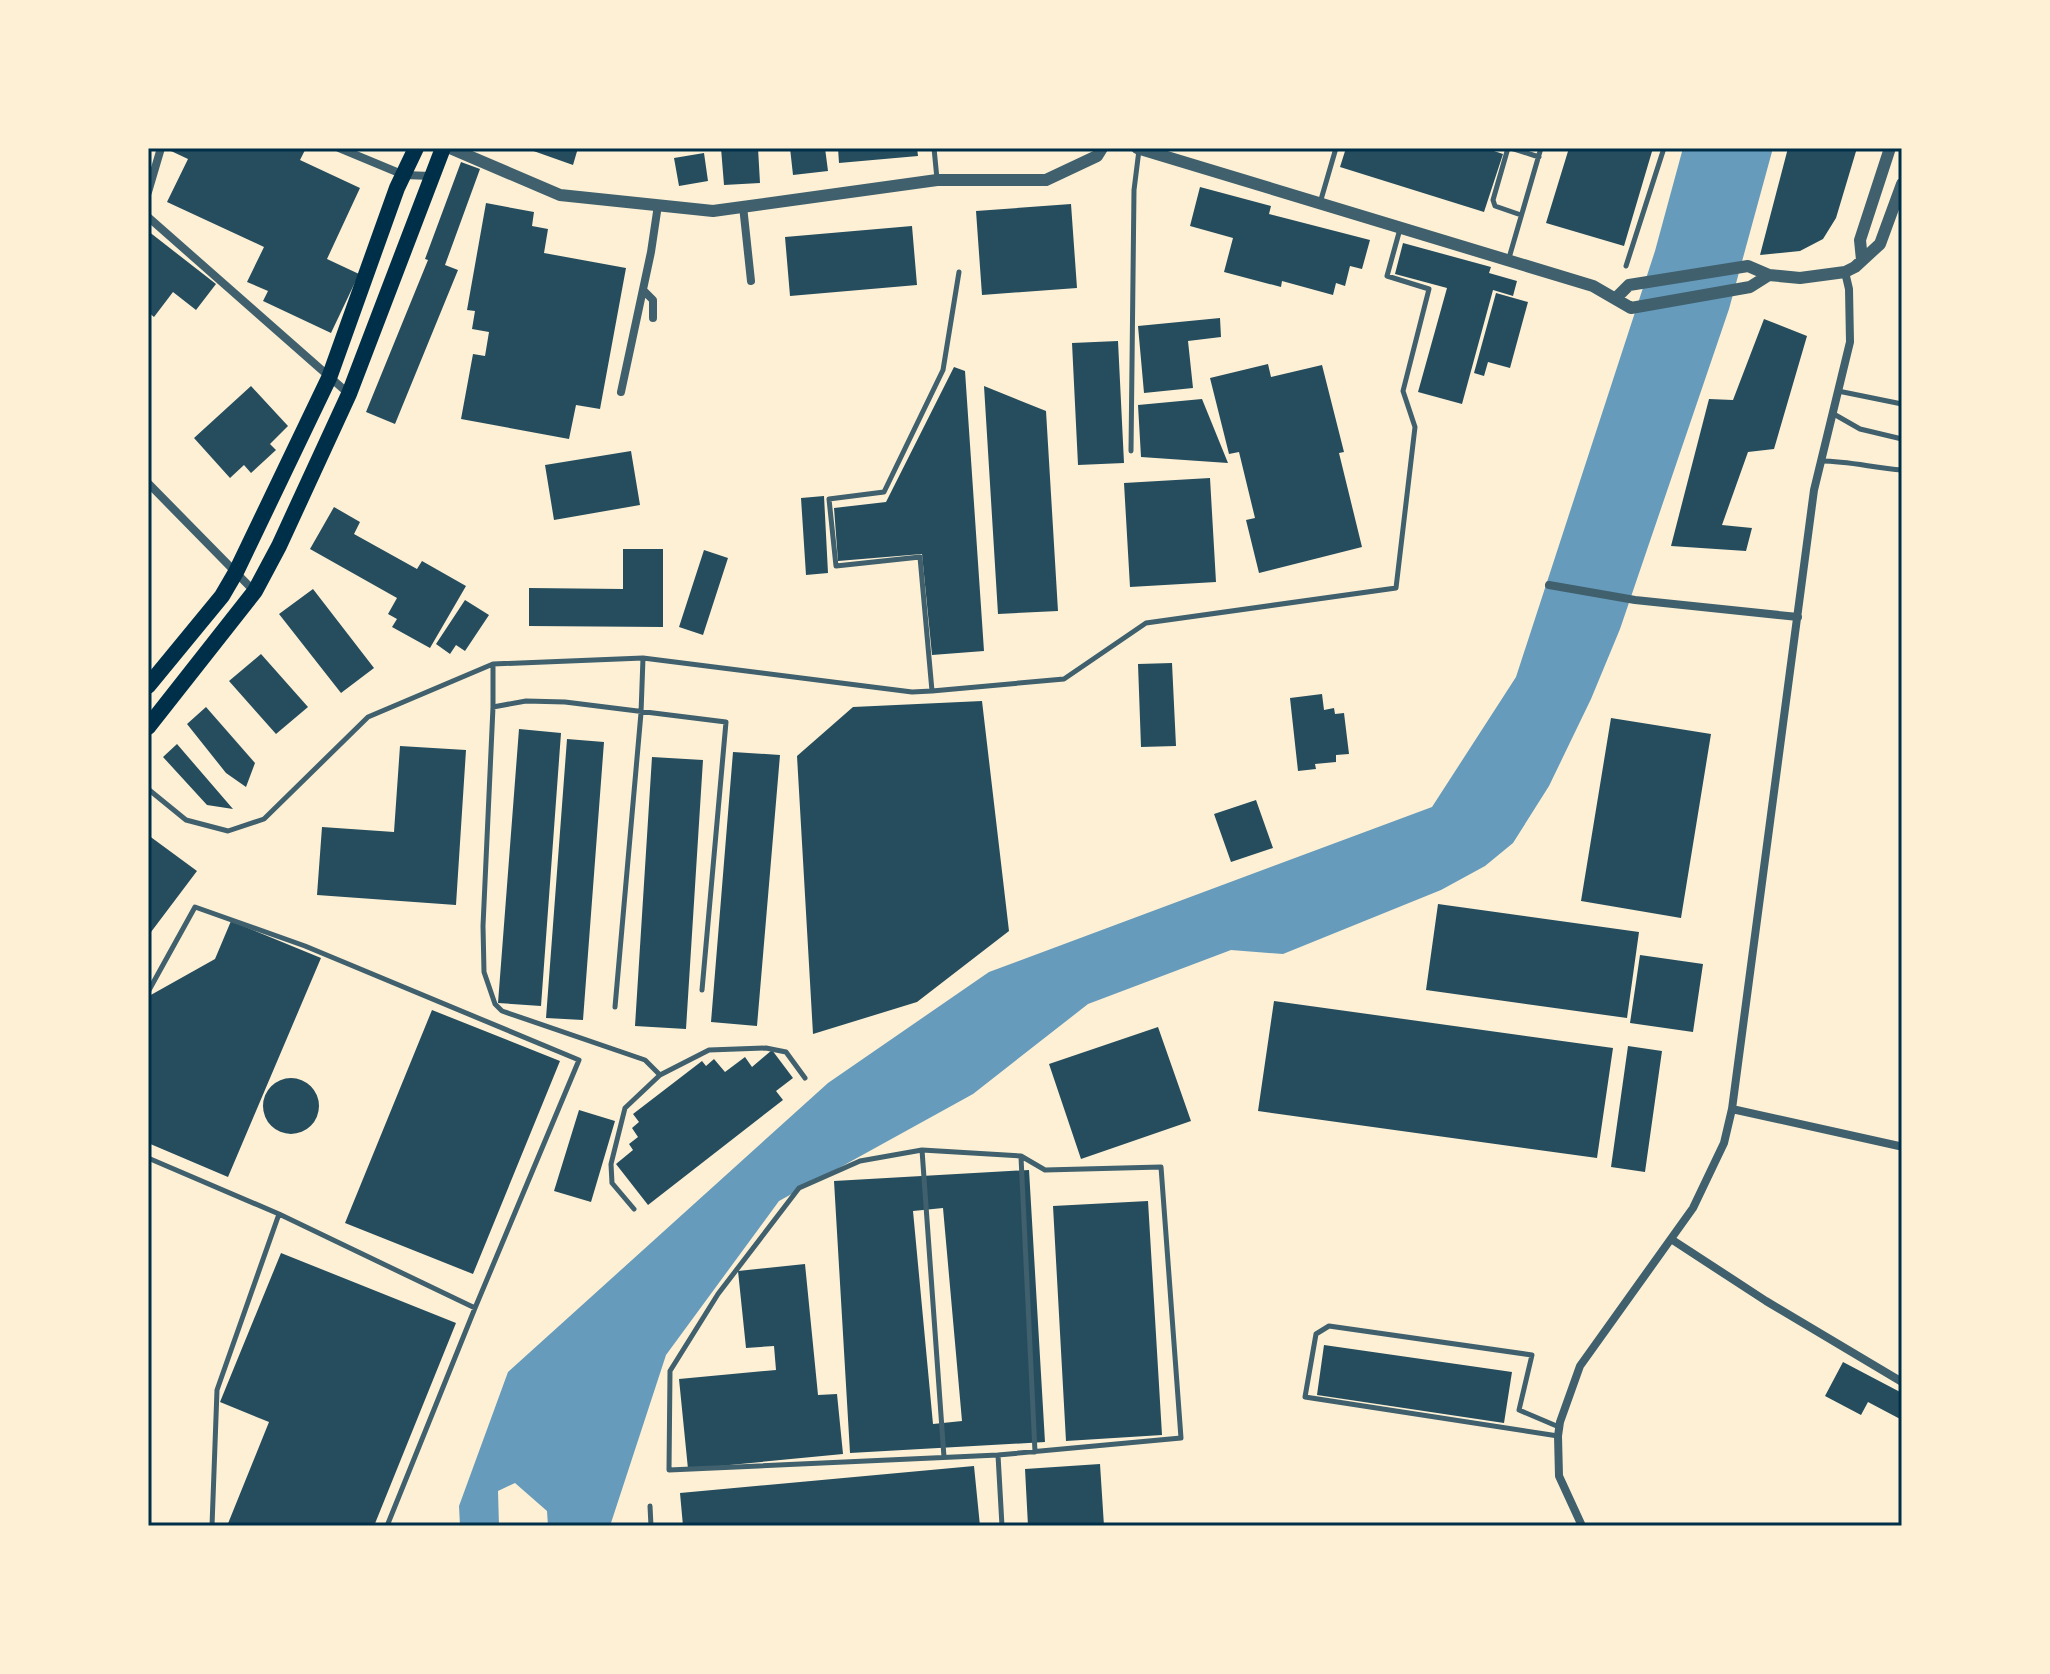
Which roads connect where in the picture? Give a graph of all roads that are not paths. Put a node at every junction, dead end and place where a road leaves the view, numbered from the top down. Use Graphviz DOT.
graph roads {
  1 [pos="161,148"];
  2 [pos="339,148"];
  3 [pos="416,148"];
  4 [pos="443,148"];
  5 [pos="450,148"];
  6 [pos="934,148"];
  7 [pos="1102,148"];
  8 [pos="1138,148"];
  9 [pos="1336,148"];
  10 [pos="1510,148"];
  11 [pos="1541,148"];
  12 [pos="1664,148"];
  13 [pos="1890,148"];
  14 [pos="1539,157"];
  15 [pos="431,176"];
  16 [pos="937,180"];
  17 [pos="400,182"];
  18 [pos="1902,184"];
  19 [pos="148,192"];
  20 [pos="1320,204"];
  21 [pos="658,205"];
  22 [pos="743,206"];
  23 [pos="1521,215"];
  24 [pos="148,217"];
  25 [pos="1401,228"];
  26 [pos="1862,260"];
  27 [pos="1508,261"];
  28 [pos="1626,266"];
  29 [pos="959,272"];
  30 [pos="1845,272"];
  31 [pos="1769,275"];
  32 [pos="751,281"];
  33 [pos="643,290"];
  34 [pos="1616,298"];
  35 [pos="653,318"];
  36 [pos="329,378"];
  37 [pos="1838,391"];
  38 [pos="621,392"];
  39 [pos="349,394"];
  40 [pos="1902,404"];
  41 [pos="1832,413"];
  42 [pos="1902,439"];
  43 [pos="1131,451"];
  44 [pos="1821,461"];
  45 [pos="1902,470"];
  46 [pos="148,483"];
  47 [pos="236,572"];
  48 [pos="1549,585"];
  49 [pos="255,591"];
  50 [pos="1798,617"];
  51 [pos="643,658"];
  52 [pos="493,664"];
  53 [pos="148,686"];
  54 [pos="932,691"];
  55 [pos="493,707"];
  56 [pos="641,713"];
  57 [pos="148,727"];
  58 [pos="148,789"];
  59 [pos="702,990"];
  60 [pos="148,992"];
  61 [pos="615,1007"];
  62 [pos="660,1075"];
  63 [pos="805,1078"];
  64 [pos="1732,1109"];
  65 [pos="1899,1146"];
  66 [pos="922,1150"];
  67 [pos="1021,1156"];
  68 [pos="148,1158"];
  69 [pos="634,1209"];
  70 [pos="279,1214"];
  71 [pos="1671,1239"];
  72 [pos="475,1308"];
  73 [pos="1902,1382"];
  74 [pos="1558,1432"];
  75 [pos="1035,1452"];
  76 [pos="998,1455"];
  77 [pos="944,1457"];
  78 [pos="650,1506"];
  79 [pos="212,1526"];
  80 [pos="387,1526"];
  81 [pos="651,1526"];
  82 [pos="1002,1526"];
  83 [pos="1582,1526"];
  1 -- 19 [label="street"];
  2 -- 17 [label="street"];
  3 -- 17 [label="main road"];
  4 -- 15 [label="main road"];
  5 -- 21 [label="street"];
  6 -- 16 [label="lane"];
  7 -- 16 [label="street"];
  8 -- 20 [label="street"];
  8 -- 43 [label="lane"];
  9 -- 20 [label="lane"];
  10 -- 14 [label="lane"];
  10 -- 23 [label="lane"];
  11 -- 14 [label="lane"];
  12 -- 28 [label="lane"];
  13 -- 26 [label="street"];
  14 -- 23 [label="lane"];
  15 -- 17 [label="street"];
  15 -- 39 [label="main road"];
  16 -- 22 [label="street"];
  17 -- 36 [label="main road"];
  18 -- 26 [label="street"];
  20 -- 25 [label="street"];
  21 -- 22 [label="street"];
  21 -- 33 [label="street"];
  22 -- 32 [label="street"];
  23 -- 27 [label="lane"];
  24 -- 36 [label="street"];
  25 -- 27 [label="street"];
  25 -- 54 [label="lane"];
  26 -- 30 [label="street"];
  27 -- 34 [label="street"];
  29 -- 54 [label="lane"];
  30 -- 31 [label="street"];
  30 -- 37 [label="street"];
  31 -- 34 [label="street"];
  31 -- 34 [label="street"];
  33 -- 35 [label="street"];
  33 -- 38 [label="street"];
  36 -- 39 [label="street"];
  36 -- 47 [label="main road"];
  37 -- 40 [label="lane"];
  37 -- 41 [label="street"];
  39 -- 49 [label="main road"];
  41 -- 42 [label="lane"];
  41 -- 44 [label="street"];
  44 -- 45 [label="lane"];
  44 -- 50 [label="street"];
  46 -- 47 [label="street"];
  47 -- 49 [label="street"];
  47 -- 53 [label="main road"];
  48 -- 50 [label="street"];
  49 -- 57 [label="main road"];
  50 -- 64 [label="street"];
  51 -- 52 [label="lane"];
  51 -- 54 [label="lane"];
  51 -- 56 [label="lane"];
  52 -- 55 [label="lane"];
  52 -- 58 [label="lane"];
  55 -- 56 [label="lane"];
  55 -- 62 [label="lane"];
  56 -- 59 [label="lane"];
  56 -- 61 [label="lane"];
  60 -- 72 [label="lane"];
  62 -- 63 [label="lane"];
  62 -- 69 [label="lane"];
  64 -- 65 [label="street"];
  64 -- 71 [label="street"];
  66 -- 67 [label="lane"];
  66 -- 77 [label="lane"];
  66 -- 77 [label="lane"];
  67 -- 75 [label="lane"];
  67 -- 75 [label="lane"];
  68 -- 70 [label="lane"];
  70 -- 72 [label="lane"];
  70 -- 79 [label="lane"];
  71 -- 73 [label="street"];
  71 -- 74 [label="street"];
  72 -- 80 [label="lane"];
  74 -- 74 [label="lane"];
  74 -- 83 [label="street"];
  75 -- 76 [label="lane"];
  76 -- 77 [label="lane"];
  76 -- 82 [label="lane"];
  78 -- 81 [label="lane"];
}
